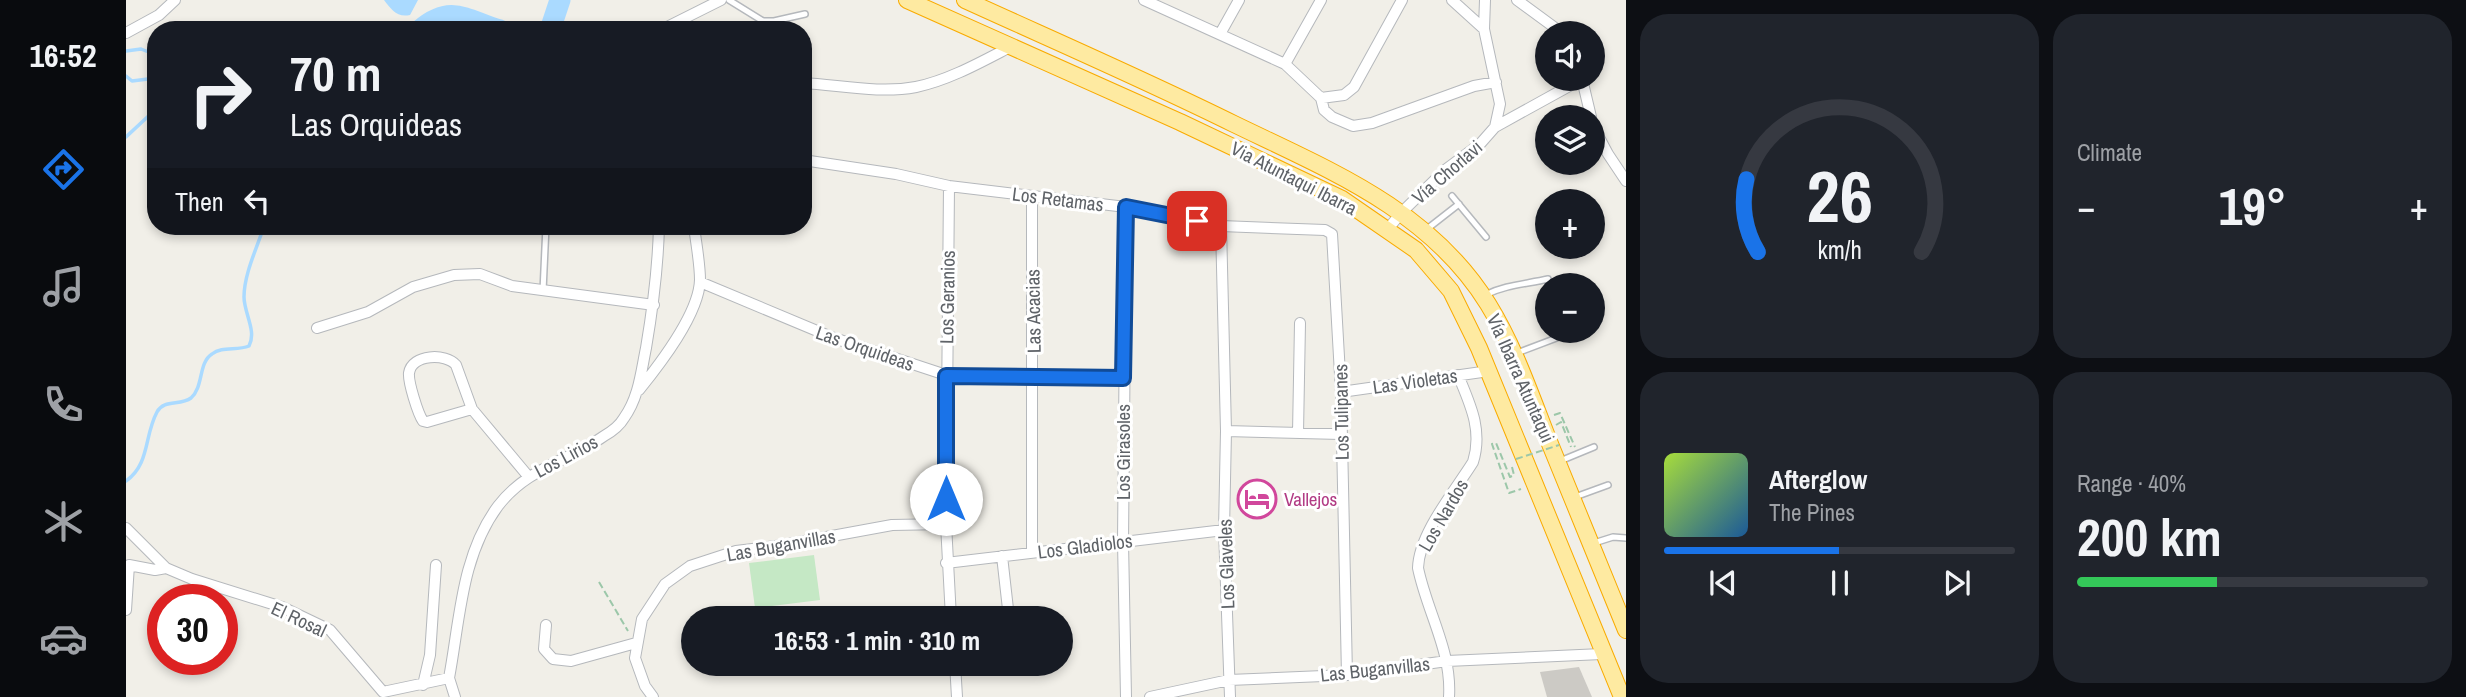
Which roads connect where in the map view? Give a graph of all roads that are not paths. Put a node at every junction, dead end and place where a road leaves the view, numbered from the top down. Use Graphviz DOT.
graph roads {
  1 [pos="175,0"];
  2 [pos="721,0"];
  3 [pos="729,0"];
  4 [pos="907,0"];
  5 [pos="965,0"];
  6 [pos="1144,0"];
  7 [pos="1239,0"];
  8 [pos="1321,0"];
  9 [pos="1402,0"];
  10 [pos="1452,0"];
  11 [pos="1485,0"];
  12 [pos="1526,2"];
  13 [pos="1166,4"];
  14 [pos="805,14"];
  15 [pos="148,21"];
  16 [pos="679,21"];
  17 [pos="1548,21"];
  18 [pos="147,22"];
  19 [pos="1484,29"];
  20 [pos="126,33"];
  21 [pos="1220,34"];
  22 [pos="1010,47"];
  23 [pos="1285,64"];
  24 [pos="1496,82"];
  25 [pos="812,84"];
  26 [pos="1560,91"];
  27 [pos="1321,97"];
  28 [pos="1495,127"];
  29 [pos="1605,149"];
  30 [pos="812,161"];
  31 [pos="1626,181"];
  32 [pos="949,186"];
  33 [pos="1031,196"];
  34 [pos="1452,196"];
  35 [pos="1459,204"];
  36 [pos="1126,207"];
  37 [pos="1402,212"];
  38 [pos="1221,226"];
  39 [pos="1387,230"];
  40 [pos="1425,231"];
  41 [pos="1332,234"];
  42 [pos="545,235"];
  43 [pos="660,235"];
  44 [pos="695,235"];
  45 [pos="1486,237"];
  46 [pos="700,282"];
  47 [pos="1535,282"];
  48 [pos="542,291"];
  49 [pos="1482,296"];
  50 [pos="653,306"];
  51 [pos="1300,323"];
  52 [pos="317,328"];
  53 [pos="1543,343"];
  54 [pos="1514,354"];
  55 [pos="1489,371"];
  56 [pos="1458,375"];
  57 [pos="946,376"];
  58 [pos="1033,377"];
  59 [pos="1123,378"];
  60 [pos="638,391"];
  61 [pos="1341,392"];
  62 [pos="472,409"];
  63 [pos="1226,431"];
  64 [pos="1298,433"];
  65 [pos="1341,434"];
  66 [pos="1594,447"];
  67 [pos="1558,454"];
  68 [pos="528,476"];
  69 [pos="1608,485"];
  70 [pos="1572,499"];
  71 [pos="946,524"];
  72 [pos="126,528"];
  73 [pos="1224,530"];
  74 [pos="1626,538"];
  75 [pos="1123,542"];
  76 [pos="1591,544"];
  77 [pos="1032,552"];
  78 [pos="1002,556"];
  79 [pos="946,563"];
  80 [pos="436,565"];
  81 [pos="166,568"];
  82 [pos="950,606"];
  83 [pos="1008,606"];
  84 [pos="126,610"];
  85 [pos="546,625"];
  86 [pos="1626,630"];
  87 [pos="636,643"];
  88 [pos="1602,653"];
  89 [pos="1447,661"];
  90 [pos="1347,675"];
  91 [pos="956,676"];
  92 [pos="449,678"];
  93 [pos="1229,680"];
  94 [pos="423,685"];
  95 [pos="383,694"];
  96 [pos="456,697"];
  97 [pos="653,697"];
  98 [pos="957,697"];
  99 [pos="1126,697"];
  100 [pos="1150,697"];
  101 [pos="1230,697"];
  102 [pos="1449,697"];
  103 [pos="1622,697"];
  1 -- 15 [label="street"];
  2 -- 16 [label="street"];
  3 -- 14 [label="lane"];
  4 -- 22 [label="highway, Via Atuntaqui Ibarra"];
  5 -- 37 [label="highway, Vía Ibarra Atuntaqui"];
  6 -- 13 [label="street"];
  7 -- 21 [label="street"];
  8 -- 23 [label="street"];
  9 -- 27 [label="street"];
  10 -- 19 [label="street"];
  11 -- 19 [label="street, Vía Chorlavi"];
  12 -- 17 [label="street"];
  13 -- 21 [label="street"];
  18 -- 20 [label="street"];
  19 -- 24 [label="street, Vía Chorlavi"];
  21 -- 23 [label="street"];
  22 -- 25 [label="street"];
  22 -- 39 [label="highway, Via Atuntaqui Ibarra"];
  23 -- 27 [label="street"];
  24 -- 27 [label="street"];
  24 -- 28 [label="street, Vía Chorlavi"];
  26 -- 28 [label="street"];
  28 -- 37 [label="street, Vía Chorlavi"];
  29 -- 31 [label="street"];
  30 -- 32 [label="street, Los Retamas"];
  32 -- 33 [label="street, Los Retamas"];
  32 -- 57 [label="street, Los Geranios"];
  33 -- 36 [label="street, Los Retamas"];
  33 -- 58 [label="street, Las Acacias"];
  34 -- 35 [label="lane"];
  35 -- 40 [label="lane"];
  35 -- 45 [label="lane"];
  36 -- 38 [label="street, Los Retamas"];
  36 -- 59 [label="street, Los Girasoles"];
  37 -- 39 [label="street, Vía Chorlavi"];
  37 -- 40 [label="highway, Vía Ibarra Atuntaqui"];
  38 -- 41 [label="street, Los Retamas"];
  38 -- 63 [label="street, Los Glaveles"];
  39 -- 55 [label="highway, Via Atuntaqui Ibarra"];
  40 -- 49 [label="highway, Vía Ibarra Atuntaqui"];
  41 -- 61 [label="street, Los Tulipanes"];
  42 -- 48 [label="lane"];
  43 -- 50 [label="street, Los Lirios"];
  44 -- 46 [label="street"];
  46 -- 57 [label="street, Las Orquideas"];
  46 -- 60 [label="street"];
  47 -- 49 [label="lane"];
  48 -- 50 [label="street"];
  48 -- 52 [label="street"];
  49 -- 54 [label="highway, Vía Ibarra Atuntaqui"];
  50 -- 60 [label="street, Los Lirios"];
  51 -- 64 [label="street"];
  53 -- 54 [label="lane"];
  54 -- 67 [label="highway, Vía Ibarra Atuntaqui"];
  55 -- 56 [label="street, Las Violetas"];
  55 -- 88 [label="highway, Via Atuntaqui Ibarra"];
  56 -- 61 [label="street, Las Violetas"];
  56 -- 89 [label="street, Los Nardos"];
  57 -- 58 [label="street, Las Orquideas"];
  57 -- 71 [label="street, Los Geranios"];
  58 -- 59 [label="street, Las Orquideas"];
  58 -- 77 [label="street, Las Acacias"];
  59 -- 75 [label="street, Los Girasoles"];
  60 -- 68 [label="street, Los Lirios"];
  61 -- 65 [label="street, Los Tulipanes"];
  62 -- 62 [label="street"];
  62 -- 68 [label="street"];
  63 -- 64 [label="street"];
  63 -- 73 [label="street, Los Glaveles"];
  64 -- 65 [label="street"];
  65 -- 90 [label="street, Los Tulipanes"];
  66 -- 67 [label="lane"];
  67 -- 70 [label="highway, Vía Ibarra Atuntaqui"];
  68 -- 92 [label="street, Los Lirios"];
  69 -- 70 [label="lane"];
  70 -- 76 [label="highway, Vía Ibarra Atuntaqui"];
  71 -- 79 [label="street, Los Geranios"];
  71 -- 87 [label="street, Las Buganvillas"];
  72 -- 81 [label="street, El Rosal"];
  73 -- 75 [label="street, Los Gladiolos"];
  73 -- 93 [label="street, Los Glaveles"];
  74 -- 76 [label="lane"];
  75 -- 77 [label="street, Los Gladiolos"];
  75 -- 99 [label="street, Los Girasoles"];
  76 -- 86 [label="highway, Vía Ibarra Atuntaqui"];
  77 -- 78 [label="street, Los Gladiolos"];
  78 -- 79 [label="street, Los Gladiolos"];
  78 -- 83 [label="street"];
  79 -- 82 [label="street, Los Geranios"];
  80 -- 94 [label="street"];
  81 -- 84 [label="street"];
  81 -- 95 [label="street, El Rosal"];
  85 -- 87 [label="street"];
  87 -- 97 [label="street, Las Buganvillas"];
  88 -- 89 [label="street, Las Buganvillas"];
  88 -- 103 [label="highway, Via Atuntaqui Ibarra"];
  89 -- 90 [label="street, Las Buganvillas"];
  89 -- 102 [label="street, Los Nardos"];
  90 -- 93 [label="street, Las Buganvillas"];
  91 -- 98 [label="street"];
  92 -- 94 [label="street, El Rosal"];
  92 -- 96 [label="street"];
  93 -- 100 [label="street, Las Buganvillas"];
  93 -- 101 [label="street, Los Glaveles"];
  94 -- 95 [label="street, El Rosal"];
}
